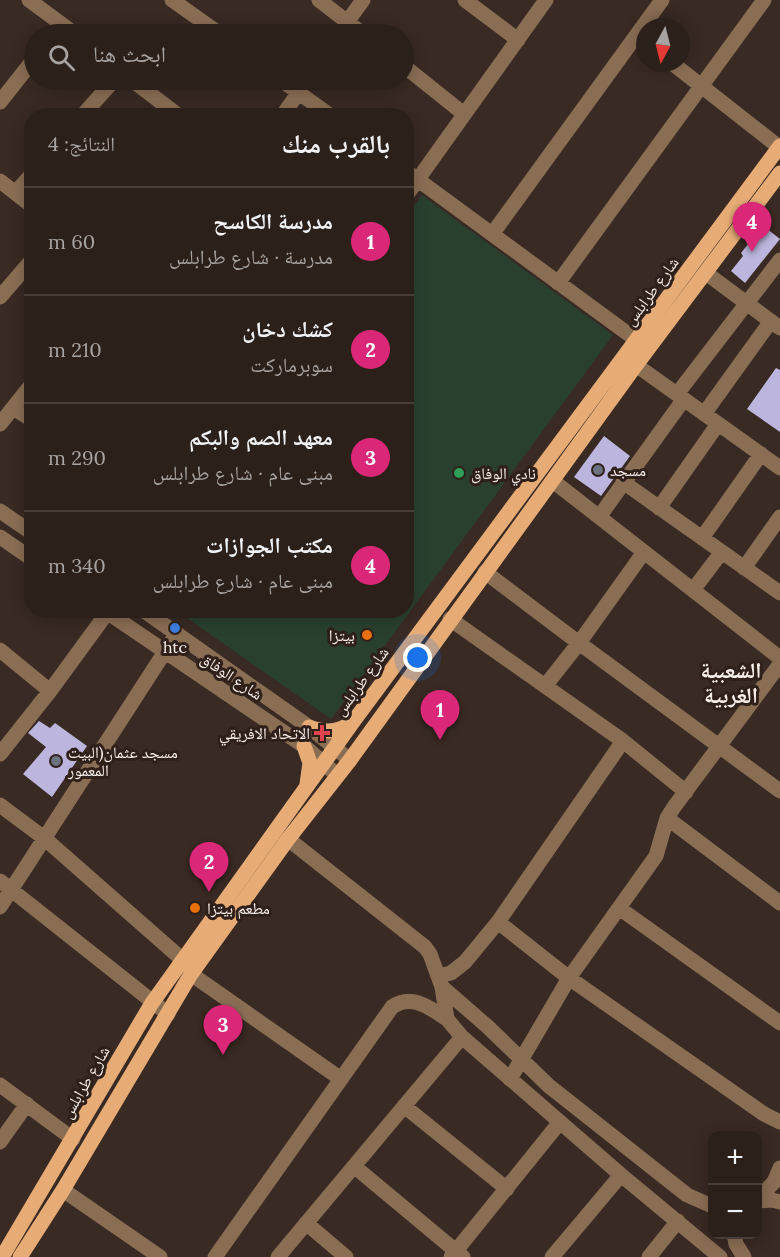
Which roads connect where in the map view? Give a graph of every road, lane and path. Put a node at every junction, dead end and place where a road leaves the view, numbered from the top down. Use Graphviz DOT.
graph roads {
  1 [pos="28,0"];
  2 [pos="172,0"];
  3 [pos="319,0"];
  4 [pos="363,0"];
  5 [pos="465,0"];
  6 [pos="546,0"];
  7 [pos="662,0"];
  8 [pos="764,0"];
  9 [pos="652,18"];
  10 [pos="347,22"];
  11 [pos="53,24"];
  12 [pos="206,24"];
  13 [pos="350,24"];
  14 [pos="518,40"];
  15 [pos="636,44"];
  16 [pos="24,71"];
  17 [pos="683,72"];
  18 [pos="414,74"];
  19 [pos="701,87"];
  20 [pos="105,90"];
  21 [pos="145,90"];
  22 [pos="295,90"];
  23 [pos="298,92"];
  24 [pos="0,102"];
  25 [pos="89,108"];
  26 [pos="169,108"];
  27 [pos="287,108"];
  28 [pos="320,108"];
  29 [pos="464,114"];
  30 [pos="780,147"];
  31 [pos="414,173"];
  32 [pos="780,173"];
  33 [pos="414,176"];
  34 [pos="0,182"];
  35 [pos="24,183"];
  36 [pos="16,192"];
  37 [pos="24,199"];
  38 [pos="493,233"];
  39 [pos="780,260"];
  40 [pos="24,269"];
  41 [pos="706,273"];
  42 [pos="558,283"];
  43 [pos="0,297"];
  44 [pos="746,304"];
  45 [pos="775,325"];
  46 [pos="643,345"];
  47 [pos="636,365"];
  48 [pos="24,394"];
  49 [pos="680,397"];
  50 [pos="13,408"];
  51 [pos="704,414"];
  52 [pos="24,415"];
  53 [pos="0,424"];
  54 [pos="718,424"];
  55 [pos="761,454"];
  56 [pos="780,468"];
  57 [pos="553,482"];
  58 [pos="623,482"];
  59 [pos="659,508"];
  60 [pos="0,511"];
  61 [pos="599,517"];
  62 [pos="780,517"];
  63 [pos="24,528"];
  64 [pos="0,537"];
  65 [pos="702,538"];
  66 [pos="644,552"];
  67 [pos="721,553"];
  68 [pos="24,554"];
  69 [pos="744,568"];
  70 [pos="486,572"];
  71 [pos="693,590"];
  72 [pos="780,593"];
  73 [pos="102,618"];
  74 [pos="115,618"];
  75 [pos="155,618"];
  76 [pos="450,619"];
  77 [pos="177,633"];
  78 [pos="579,643"];
  79 [pos="0,650"];
  80 [pos="165,652"];
  81 [pos="780,658"];
  82 [pos="780,664"];
  83 [pos="545,686"];
  84 [pos="50,691"];
  85 [pos="353,722"];
  86 [pos="309,727"];
  87 [pos="623,741"];
  88 [pos="719,746"];
  89 [pos="304,747"];
  90 [pos="335,748"];
  91 [pos="0,754"];
  92 [pos="350,760"];
  93 [pos="324,764"];
  94 [pos="337,775"];
  95 [pos="305,788"];
  96 [pos="686,792"];
  97 [pos="780,792"];
  98 [pos="0,805"];
  99 [pos="667,818"];
  100 [pos="44,838"];
  101 [pos="288,838"];
  102 [pos="6,885"];
  103 [pos="780,903"];
  104 [pos="0,907"];
  105 [pos="620,908"];
  106 [pos="498,921"];
  107 [pos="188,967"];
  108 [pos="569,978"];
  109 [pos="440,982"];
  110 [pos="152,1003"];
  111 [pos="168,1014"];
  112 [pos="447,1019"];
  113 [pos="780,1023"];
  114 [pos="462,1037"];
  115 [pos="520,1061"];
  116 [pos="341,1079"];
  117 [pos="510,1079"];
  118 [pos="0,1085"];
  119 [pos="27,1104"];
  120 [pos="404,1106"];
  121 [pos="560,1122"];
  122 [pos="780,1122"];
  123 [pos="73,1139"];
  124 [pos="0,1142"];
  125 [pos="355,1167"];
  126 [pos="780,1167"];
  127 [pos="621,1175"];
  128 [pos="507,1189"];
  129 [pos="63,1190"];
  130 [pos="762,1196"];
  131 [pos="762,1200"];
  132 [pos="780,1202"];
  133 [pos="708,1204"];
  134 [pos="678,1221"];
  135 [pos="306,1223"];
  136 [pos="735,1239"];
  137 [pos="457,1255"];
  138 [pos="2,1257"];
  139 [pos="21,1257"];
  140 [pos="160,1257"];
  141 [pos="215,1257"];
  142 [pos="278,1257"];
  143 [pos="346,1257"];
  144 [pos="552,1257"];
  145 [pos="649,1257"];
  146 [pos="720,1257"];
  147 [pos="744,1257"];
  1 -- 11 [label="street"];
  2 -- 12 [label="street"];
  3 -- 10 [label="street"];
  4 -- 10 [label="street"];
  5 -- 14 [label="street"];
  6 -- 14 [label="street"];
  7 -- 9 [label="street"];
  8 -- 19 [label="street"];
  10 -- 13 [label="street"];
  14 -- 29 [label="street"];
  15 -- 38 [label="street"];
  16 -- 24 [label="street"];
  17 -- 19 [label="street"];
  18 -- 29 [label="street"];
  19 -- 30 [label="street"];
  19 -- 42 [label="street"];
  20 -- 25 [label="street"];
  21 -- 26 [label="street"];
  22 -- 23 [label="street"];
  23 -- 27 [label="street"];
  23 -- 28 [label="street"];
  29 -- 31 [label="street"];
  30 -- 46 [label="main road, شارع طرابلس"];
  32 -- 41 [label="main road, شارع طرابلس"];
  33 -- 38 [label="street"];
  34 -- 36 [label="street"];
  35 -- 36 [label="street"];
  36 -- 37 [label="street"];
  38 -- 42 [label="street"];
  39 -- 44 [label="street"];
  40 -- 43 [label="street"];
  41 -- 44 [label="street"];
  41 -- 46 [label="main road, شارع طرابلس"];
  42 -- 46 [label="street"];
  44 -- 45 [label="street"];
  44 -- 49 [label="street"];
  45 -- 51 [label="street"];
  46 -- 47 [label="main road, شارع طرابلس"];
  46 -- 85 [label="main road, شارع طرابلس"];
  47 -- 49 [label="street"];
  47 -- 57 [label="main road, شارع طرابلس"];
  48 -- 50 [label="street"];
  49 -- 51 [label="street"];
  49 -- 58 [label="street"];
  50 -- 52 [label="street"];
  50 -- 53 [label="street"];
  51 -- 54 [label="street"];
  54 -- 55 [label="street"];
  54 -- 59 [label="street"];
  55 -- 56 [label="street"];
  55 -- 65 [label="street"];
  57 -- 61 [label="street"];
  57 -- 70 [label="main road, شارع طرابلس"];
  58 -- 59 [label="street"];
  58 -- 61 [label="street"];
  59 -- 65 [label="street"];
  60 -- 63 [label="street"];
  61 -- 66 [label="street"];
  62 -- 69 [label="street"];
  64 -- 68 [label="street"];
  65 -- 67 [label="street"];
  66 -- 71 [label="street"];
  66 -- 78 [label="street"];
  67 -- 69 [label="street"];
  67 -- 71 [label="street"];
  69 -- 72 [label="street"];
  70 -- 76 [label="main road, شارع طرابلس"];
  70 -- 78 [label="street"];
  71 -- 81 [label="street"];
  73 -- 84 [label="street"];
  74 -- 80 [label="street, شارع الوفاق"];
  75 -- 77 [label="street, شارع الوفاق"];
  76 -- 83 [label="street"];
  76 -- 92 [label="main road, شارع طرابلس"];
  77 -- 80 [label="street"];
  77 -- 86 [label="street, شارع الوفاق"];
  78 -- 83 [label="street"];
  78 -- 88 [label="street"];
  79 -- 84 [label="street"];
  80 -- 89 [label="street, شارع الوفاق"];
  80 -- 100 [label="street"];
  82 -- 88 [label="street"];
  83 -- 87 [label="street"];
  84 -- 91 [label="street"];
  85 -- 86 [label="main road"];
  85 -- 90 [label="main road, شارع طرابلس"];
  86 -- 90 [label="street, شارع الوفاق"];
  87 -- 96 [label="street"];
  87 -- 106 [label="street"];
  88 -- 96 [label="street"];
  88 -- 97 [label="street"];
  89 -- 93 [label="street, شارع الوفاق"];
  89 -- 95 [label="main road"];
  90 -- 92 [label="street, شارع الوفاق"];
  90 -- 93 [label="main road, شارع طرابلس"];
  92 -- 94 [label="main road, شارع طرابلس"];
  93 -- 94 [label="street, شارع الوفاق"];
  93 -- 95 [label="main road, شارع طرابلس"];
  94 -- 101 [label="main road, شارع طرابلس"];
  95 -- 107 [label="main road, شارع طرابلس"];
  96 -- 99 [label="street"];
  98 -- 100 [label="street"];
  99 -- 103 [label="street"];
  99 -- 105 [label="street"];
  100 -- 102 [label="street"];
  100 -- 107 [label="street"];
  101 -- 107 [label="main road, شارع طرابلس"];
  101 -- 109 [label="street"];
  102 -- 104 [label="street"];
  102 -- 110 [label="street"];
  105 -- 108 [label="street"];
  105 -- 113 [label="street"];
  106 -- 108 [label="street"];
  106 -- 109 [label="street"];
  107 -- 110 [label="main road, شارع طرابلس"];
  107 -- 111 [label="main road, شارع طرابلس"];
  107 -- 116 [label="street"];
  108 -- 115 [label="street"];
  108 -- 122 [label="street"];
  109 -- 112 [label="street"];
  109 -- 115 [label="street"];
  110 -- 111 [label="street"];
  110 -- 123 [label="main road, شارع طرابلس"];
  111 -- 129 [label="main road, شارع طرابلس"];
  112 -- 114 [label="street"];
  112 -- 116 [label="street"];
  114 -- 117 [label="street"];
  114 -- 120 [label="street"];
  115 -- 117 [label="street"];
  115 -- 133 [label="street"];
  116 -- 141 [label="street"];
  117 -- 121 [label="street"];
  118 -- 119 [label="street"];
  119 -- 123 [label="street"];
  119 -- 124 [label="street"];
  120 -- 125 [label="street"];
  120 -- 128 [label="street"];
  121 -- 127 [label="street"];
  121 -- 128 [label="street"];
  123 -- 138 [label="main road, شارع طرابلس"];
  125 -- 135 [label="street"];
  125 -- 137 [label="street"];
  126 -- 130 [label="street"];
  127 -- 134 [label="street"];
  127 -- 144 [label="street"];
  128 -- 137 [label="street"];
  129 -- 139 [label="main road, شارع طرابلس"];
  129 -- 140 [label="street"];
  131 -- 132 [label="street"];
  134 -- 145 [label="street"];
  134 -- 146 [label="street"];
  135 -- 142 [label="street"];
  135 -- 143 [label="street"];
  136 -- 147 [label="street"];
}
